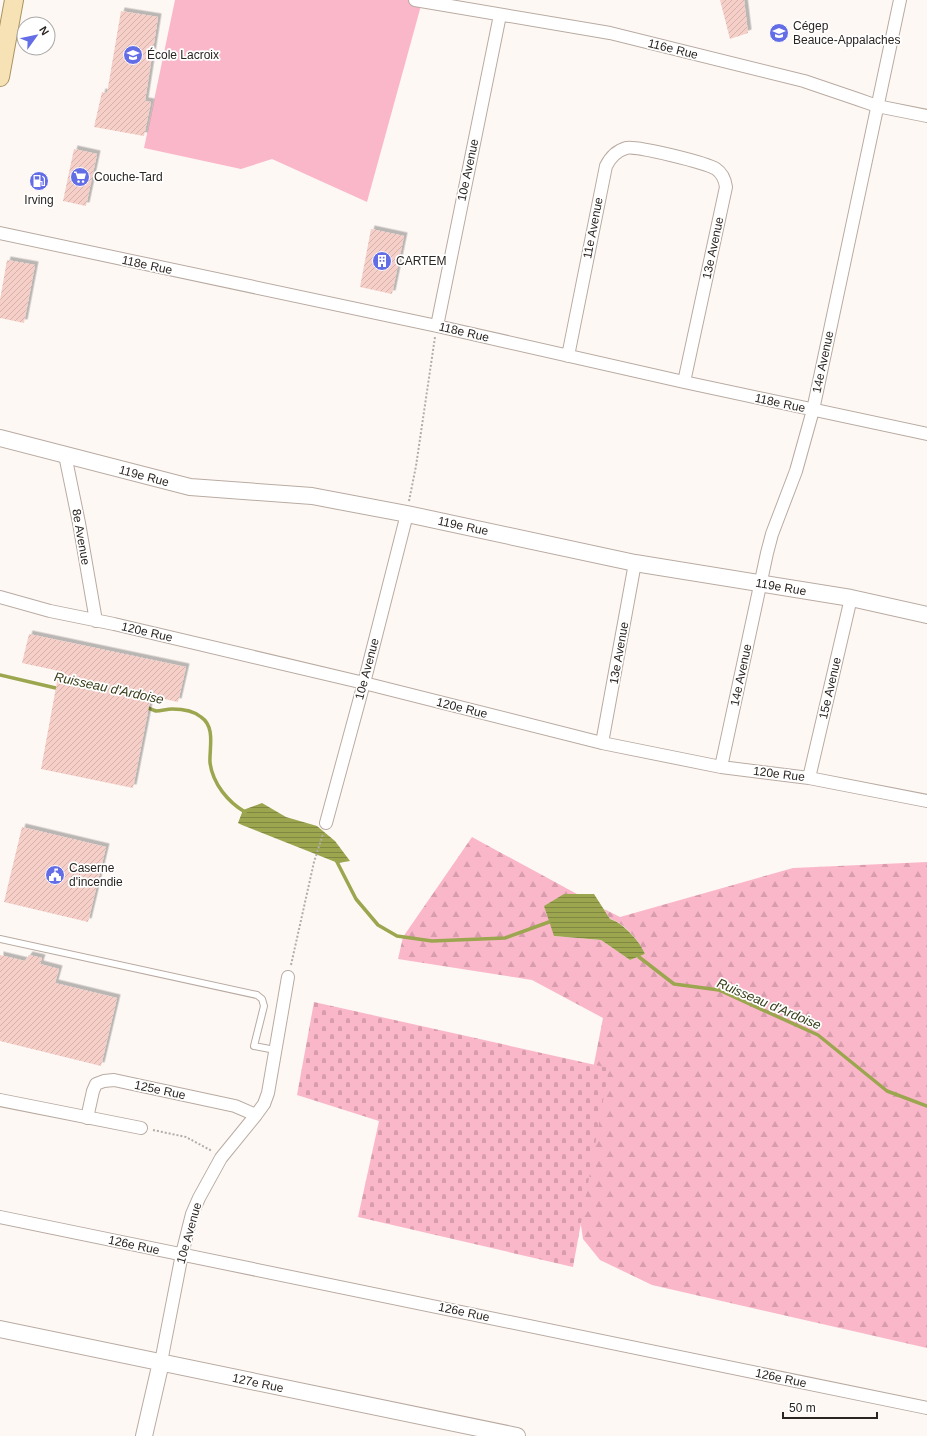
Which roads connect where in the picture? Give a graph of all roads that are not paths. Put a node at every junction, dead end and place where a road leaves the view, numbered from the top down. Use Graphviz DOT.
graph roads {
  1 [pos="14,0"];
  2 [pos="415,0"];
  3 [pos="900,0"];
  4 [pos="440,2"];
  5 [pos="500,15"];
  6 [pos="0,77"];
  7 [pos="877,106"];
  8 [pos="927,116"];
  9 [pos="664,153"];
  10 [pos="0,234"];
  11 [pos="436,326"];
  12 [pos="568,356"];
  13 [pos="684,382"];
  14 [pos="813,410"];
  15 [pos="927,434"];
  16 [pos="0,438"];
  17 [pos="65,455"];
  18 [pos="407,514"];
  19 [pos="635,563"];
  20 [pos="761,584"];
  21 [pos="0,597"];
  22 [pos="851,598"];
  23 [pos="927,615"];
  24 [pos="96,621"];
  25 [pos="364,683"];
  26 [pos="602,743"];
  27 [pos="721,767"];
  28 [pos="810,778"];
  29 [pos="927,801"];
  30 [pos="326,823"];
  31 [pos="0,939"];
  32 [pos="288,977"];
  33 [pos="275,1050"];
  34 [pos="0,1100"];
  35 [pos="256,1115"];
  36 [pos="87,1118"];
  37 [pos="141,1128"];
  38 [pos="0,1217"];
  39 [pos="182,1254"];
  40 [pos="0,1329"];
  41 [pos="161,1362"];
  42 [pos="927,1408"];
  43 [pos="144,1436"];
  44 [pos="517,1436"];
  1 -- 6 [label="main road"];
  2 -- 4 [label="street, 116e Rue"];
  3 -- 7 [label="street, 14e Avenue"];
  4 -- 5 [label="street, 116e Rue"];
  5 -- 7 [label="street, 116e Rue"];
  5 -- 11 [label="street, 10e Avenue"];
  7 -- 8 [label="street, 116e Rue"];
  7 -- 14 [label="street, 14e Avenue"];
  9 -- 12 [label="street, 11e Avenue"];
  9 -- 13 [label="street, 13e Avenue"];
  10 -- 11 [label="street, 118e Rue"];
  11 -- 12 [label="street, 118e Rue"];
  12 -- 13 [label="street, 118e Rue"];
  13 -- 14 [label="street, 118e Rue"];
  14 -- 15 [label="street, 118e Rue"];
  14 -- 20 [label="street, 14e Avenue"];
  16 -- 17 [label="street, 119e Rue"];
  17 -- 18 [label="street, 119e Rue"];
  17 -- 24 [label="street, 8e Avenue"];
  18 -- 19 [label="street, 119e Rue"];
  18 -- 25 [label="street, 10e Avenue"];
  19 -- 20 [label="street, 119e Rue"];
  19 -- 26 [label="street, 13e Avenue"];
  20 -- 22 [label="street, 119e Rue"];
  20 -- 27 [label="street, 14e Avenue"];
  21 -- 24 [label="street, 120e Rue"];
  22 -- 23 [label="street, 119e Rue"];
  22 -- 28 [label="street, 15e Avenue"];
  24 -- 25 [label="street, 120e Rue"];
  25 -- 26 [label="street, 120e Rue"];
  25 -- 30 [label="street, 10e Avenue"];
  26 -- 27 [label="street, 120e Rue"];
  27 -- 28 [label="street, 120e Rue"];
  28 -- 29 [label="street, 120e Rue"];
  31 -- 33 [label="lane"];
  32 -- 33 [label="street, 10e Avenue"];
  33 -- 35 [label="street, 10e Avenue"];
  34 -- 36 [label="street"];
  35 -- 36 [label="street, 125e Rue"];
  35 -- 39 [label="street, 10e Avenue"];
  36 -- 37 [label="street"];
  38 -- 39 [label="street, 126e Rue"];
  39 -- 41 [label="street, 10e Avenue"];
  39 -- 42 [label="street, 126e Rue"];
  40 -- 41 [label="street, 127e Rue"];
  41 -- 43 [label="street, 10e Avenue"];
  41 -- 44 [label="street, 127e Rue"];
}
